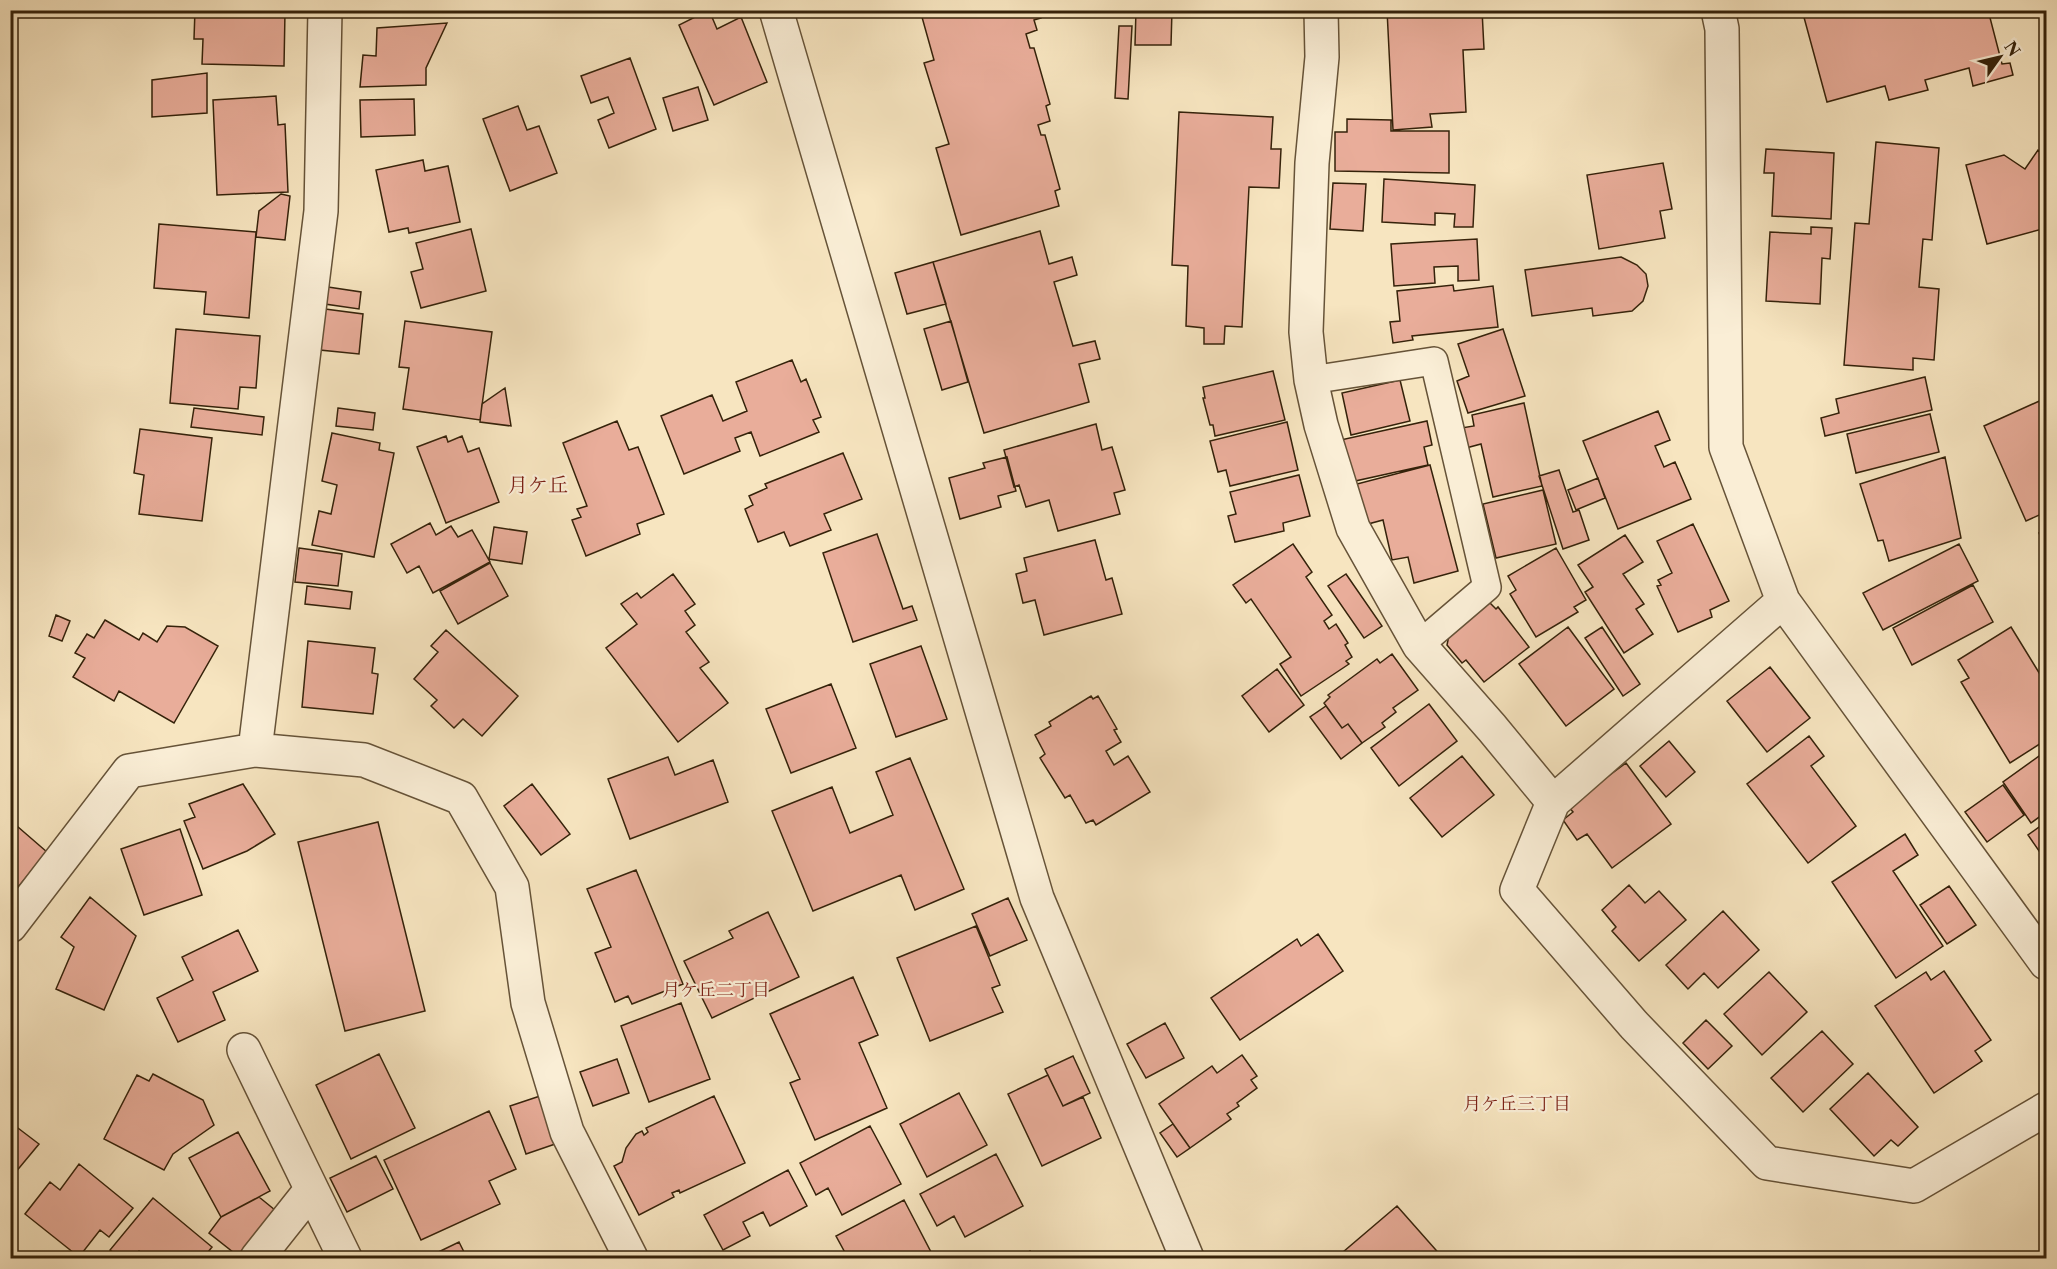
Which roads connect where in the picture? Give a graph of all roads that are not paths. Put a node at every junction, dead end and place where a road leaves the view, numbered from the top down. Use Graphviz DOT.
graph roads {
  1 [pos="325,10"];
  2 [pos="776,10"];
  3 [pos="1322,10"];
  4 [pos="1718,10"];
  5 [pos="1311,380"];
  6 [pos="1783,601"];
  7 [pos="1419,645"];
  8 [pos="255,750"];
  9 [pos="1553,802"];
  10 [pos="10,926"];
  11 [pos="2046,963"];
  12 [pos="244,1050"];
  13 [pos="2046,1109"];
  14 [pos="311,1190"];
  15 [pos="257,1258"];
  16 [pos="345,1258"];
  17 [pos="631,1258"];
  18 [pos="1187,1258"];
  1 -- 8 [label="street"];
  2 -- 18 [label="street"];
  3 -- 5 [label="street"];
  4 -- 6 [label="street"];
  5 -- 7 [label="street"];
  5 -- 7 [label="lane"];
  6 -- 9 [label="street"];
  6 -- 11 [label="street"];
  7 -- 9 [label="street"];
  8 -- 10 [label="street"];
  8 -- 17 [label="street"];
  9 -- 13 [label="street"];
  12 -- 14 [label="street"];
  14 -- 15 [label="street"];
  14 -- 16 [label="street"];
}
